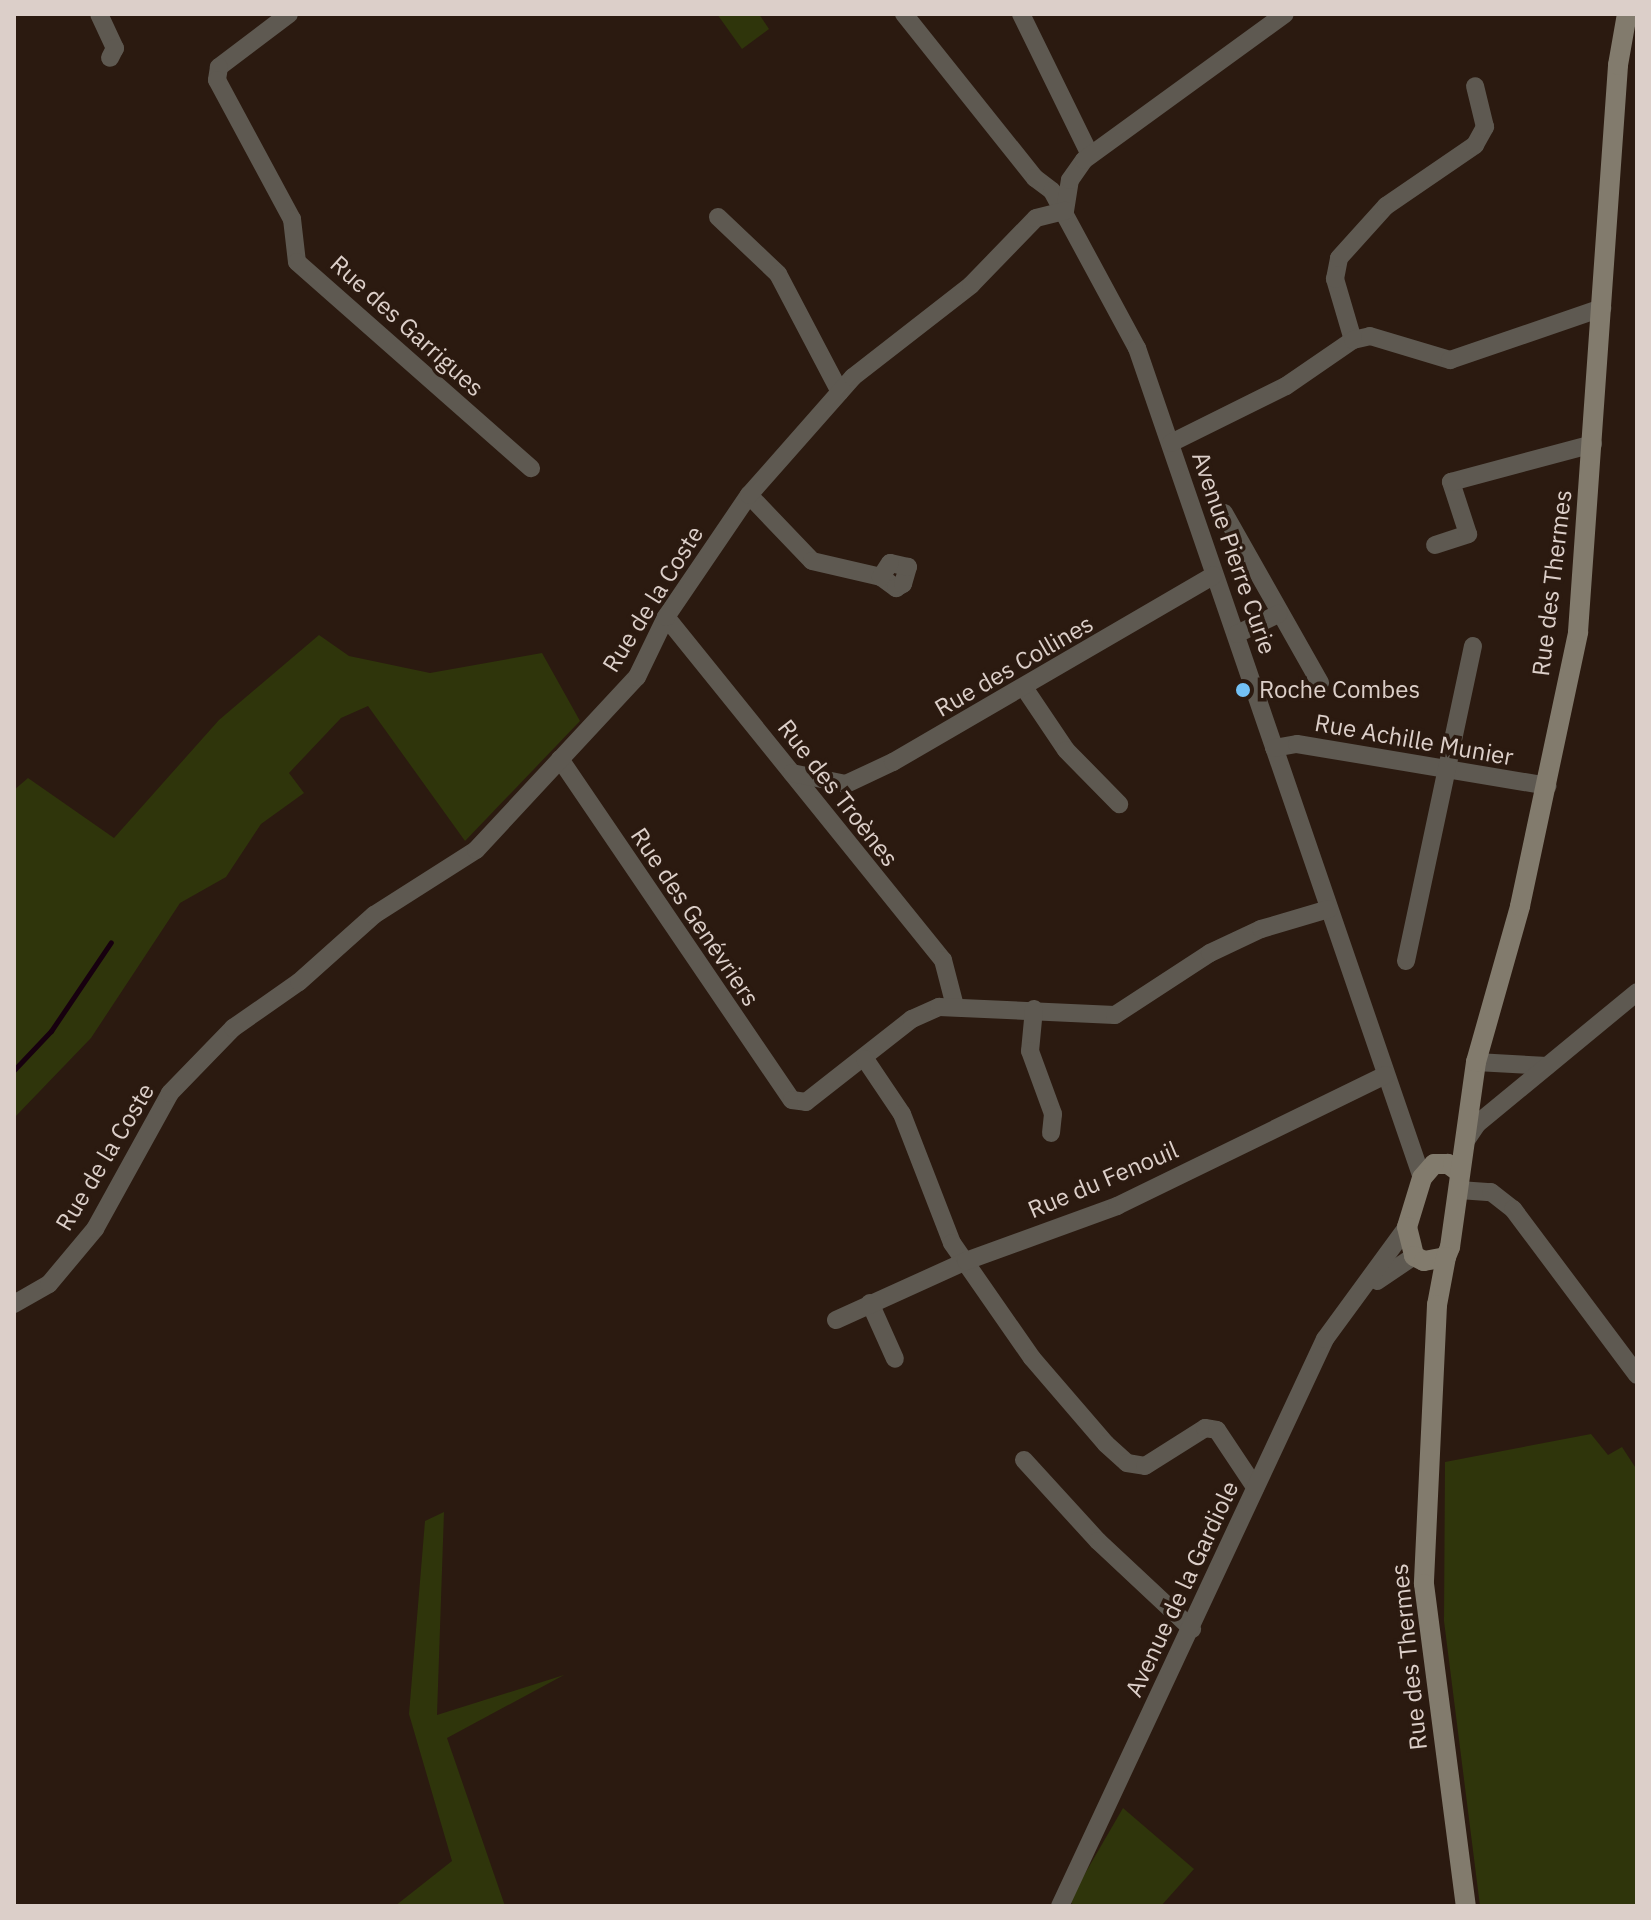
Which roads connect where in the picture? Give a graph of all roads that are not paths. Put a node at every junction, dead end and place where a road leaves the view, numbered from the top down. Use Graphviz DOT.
graph roads {
  1 [pos="99,14"];
  2 [pos="289,14"];
  3 [pos="904,14"];
  4 [pos="1021,14"];
  5 [pos="1285,14"];
  6 [pos="1627,14"];
  7 [pos="1630,38"];
  8 [pos="110,58"];
  9 [pos="1475,86"];
  10 [pos="1090,155"];
  11 [pos="1065,211"];
  12 [pos="718,217"];
  13 [pos="1602,308"];
  14 [pos="1353,340"];
  15 [pos="840,392"];
  16 [pos="1171,443"];
  17 [pos="1593,444"];
  18 [pos="531,468"];
  19 [pos="749,495"];
  20 [pos="1224,513"];
  21 [pos="1435,545"];
  22 [pos="1214,575"];
  23 [pos="881,577"];
  24 [pos="1278,614"];
  25 [pos="666,617"];
  26 [pos="1237,634"];
  27 [pos="1473,646"];
  28 [pos="1320,683"];
  29 [pos="1025,689"];
  30 [pos="1274,748"];
  31 [pos="560,759"];
  32 [pos="1448,770"];
  33 [pos="792,773"];
  34 [pos="832,784"];
  35 [pos="1547,786"];
  36 [pos="1119,804"];
  37 [pos="816,806"];
  38 [pos="1329,909"];
  39 [pos="1406,961"];
  40 [pos="1637,992"];
  41 [pos="955,1006"];
  42 [pos="1034,1009"];
  43 [pos="865,1059"];
  44 [pos="1476,1062"];
  45 [pos="1547,1066"];
  46 [pos="1386,1075"];
  47 [pos="1051,1133"];
  48 [pos="1461,1148"];
  49 [pos="1444,1174"];
  50 [pos="1407,1227"];
  51 [pos="1446,1257"];
  52 [pos="1419,1258"];
  53 [pos="966,1261"];
  54 [pos="1356,1297"];
  55 [pos="870,1303"];
  56 [pos="14,1304"];
  57 [pos="1437,1305"];
  58 [pos="836,1320"];
  59 [pos="895,1359"];
  60 [pos="1637,1375"];
  61 [pos="1024,1460"];
  62 [pos="1255,1487"];
  63 [pos="1192,1629"];
  64 [pos="1060,1906"];
  65 [pos="1466,1906"];
  1 -- 8 [label="street"];
  2 -- 18 [label="street, Rue des Garrigues"];
  3 -- 11 [label="street, Avenue Pierre Curie"];
  4 -- 10 [label="street"];
  5 -- 10 [label="street"];
  6 -- 7 [label="main road, Rue des Thermes"];
  7 -- 13 [label="main road, Rue des Thermes"];
  9 -- 14 [label="street"];
  10 -- 11 [label="street"];
  11 -- 15 [label="street, Rue de la Coste"];
  11 -- 16 [label="street, Avenue Pierre Curie"];
  12 -- 15 [label="street"];
  13 -- 14 [label="street"];
  13 -- 17 [label="main road, Rue des Thermes"];
  14 -- 16 [label="street"];
  15 -- 19 [label="street, Rue de la Coste"];
  16 -- 22 [label="street, Avenue Pierre Curie"];
  17 -- 21 [label="street"];
  17 -- 35 [label="main road, Rue des Thermes"];
  19 -- 23 [label="street"];
  19 -- 25 [label="street, Rue de la Coste"];
  20 -- 24 [label="street"];
  22 -- 26 [label="street, Avenue Pierre Curie"];
  22 -- 29 [label="street, Rue des Collines"];
  24 -- 26 [label="street"];
  24 -- 28 [label="street"];
  25 -- 31 [label="street, Rue de la Coste"];
  25 -- 33 [label="street, Rue des Troènes"];
  26 -- 30 [label="street, Avenue Pierre Curie"];
  27 -- 32 [label="street"];
  29 -- 34 [label="street, Rue des Collines"];
  29 -- 36 [label="street"];
  30 -- 32 [label="street, Rue Achille Munier"];
  30 -- 38 [label="street, Avenue Pierre Curie"];
  31 -- 43 [label="street, Rue des Genévriers"];
  31 -- 56 [label="street, Rue de la Coste"];
  32 -- 35 [label="street, Rue Achille Munier"];
  32 -- 39 [label="street"];
  33 -- 34 [label="street"];
  33 -- 37 [label="street, Rue des Troènes"];
  34 -- 37 [label="street"];
  35 -- 44 [label="main road, Rue des Thermes"];
  37 -- 41 [label="street, Rue des Troènes"];
  38 -- 42 [label="street"];
  38 -- 46 [label="street, Avenue Pierre Curie"];
  40 -- 45 [label="street"];
  41 -- 42 [label="street"];
  41 -- 43 [label="street"];
  42 -- 47 [label="street"];
  43 -- 53 [label="street"];
  44 -- 45 [label="street"];
  44 -- 48 [label="main road, Rue des Thermes"];
  45 -- 48 [label="street"];
  46 -- 49 [label="street, Avenue Pierre Curie"];
  46 -- 53 [label="street, Rue du Fenouil"];
  48 -- 49 [label="main road, Rue des Thermes"];
  49 -- 50 [label="main road"];
  49 -- 51 [label="main road, Rue des Thermes"];
  49 -- 60 [label="street"];
  50 -- 52 [label="main road, Rue des Thermes"];
  50 -- 54 [label="street, Avenue de la Gardiole"];
  51 -- 52 [label="main road"];
  51 -- 57 [label="main road, Rue des Thermes"];
  52 -- 54 [label="street, Avenue de la Gardiole"];
  52 -- 57 [label="main road, Rue des Thermes"];
  53 -- 55 [label="street, Rue du Fenouil"];
  53 -- 62 [label="street"];
  54 -- 62 [label="street, Avenue de la Gardiole"];
  55 -- 58 [label="street, Rue du Fenouil"];
  55 -- 59 [label="street"];
  57 -- 65 [label="main road, Rue des Thermes"];
  61 -- 63 [label="street"];
  62 -- 63 [label="street, Avenue de la Gardiole"];
  63 -- 64 [label="street, Avenue de la Gardiole"];
}
